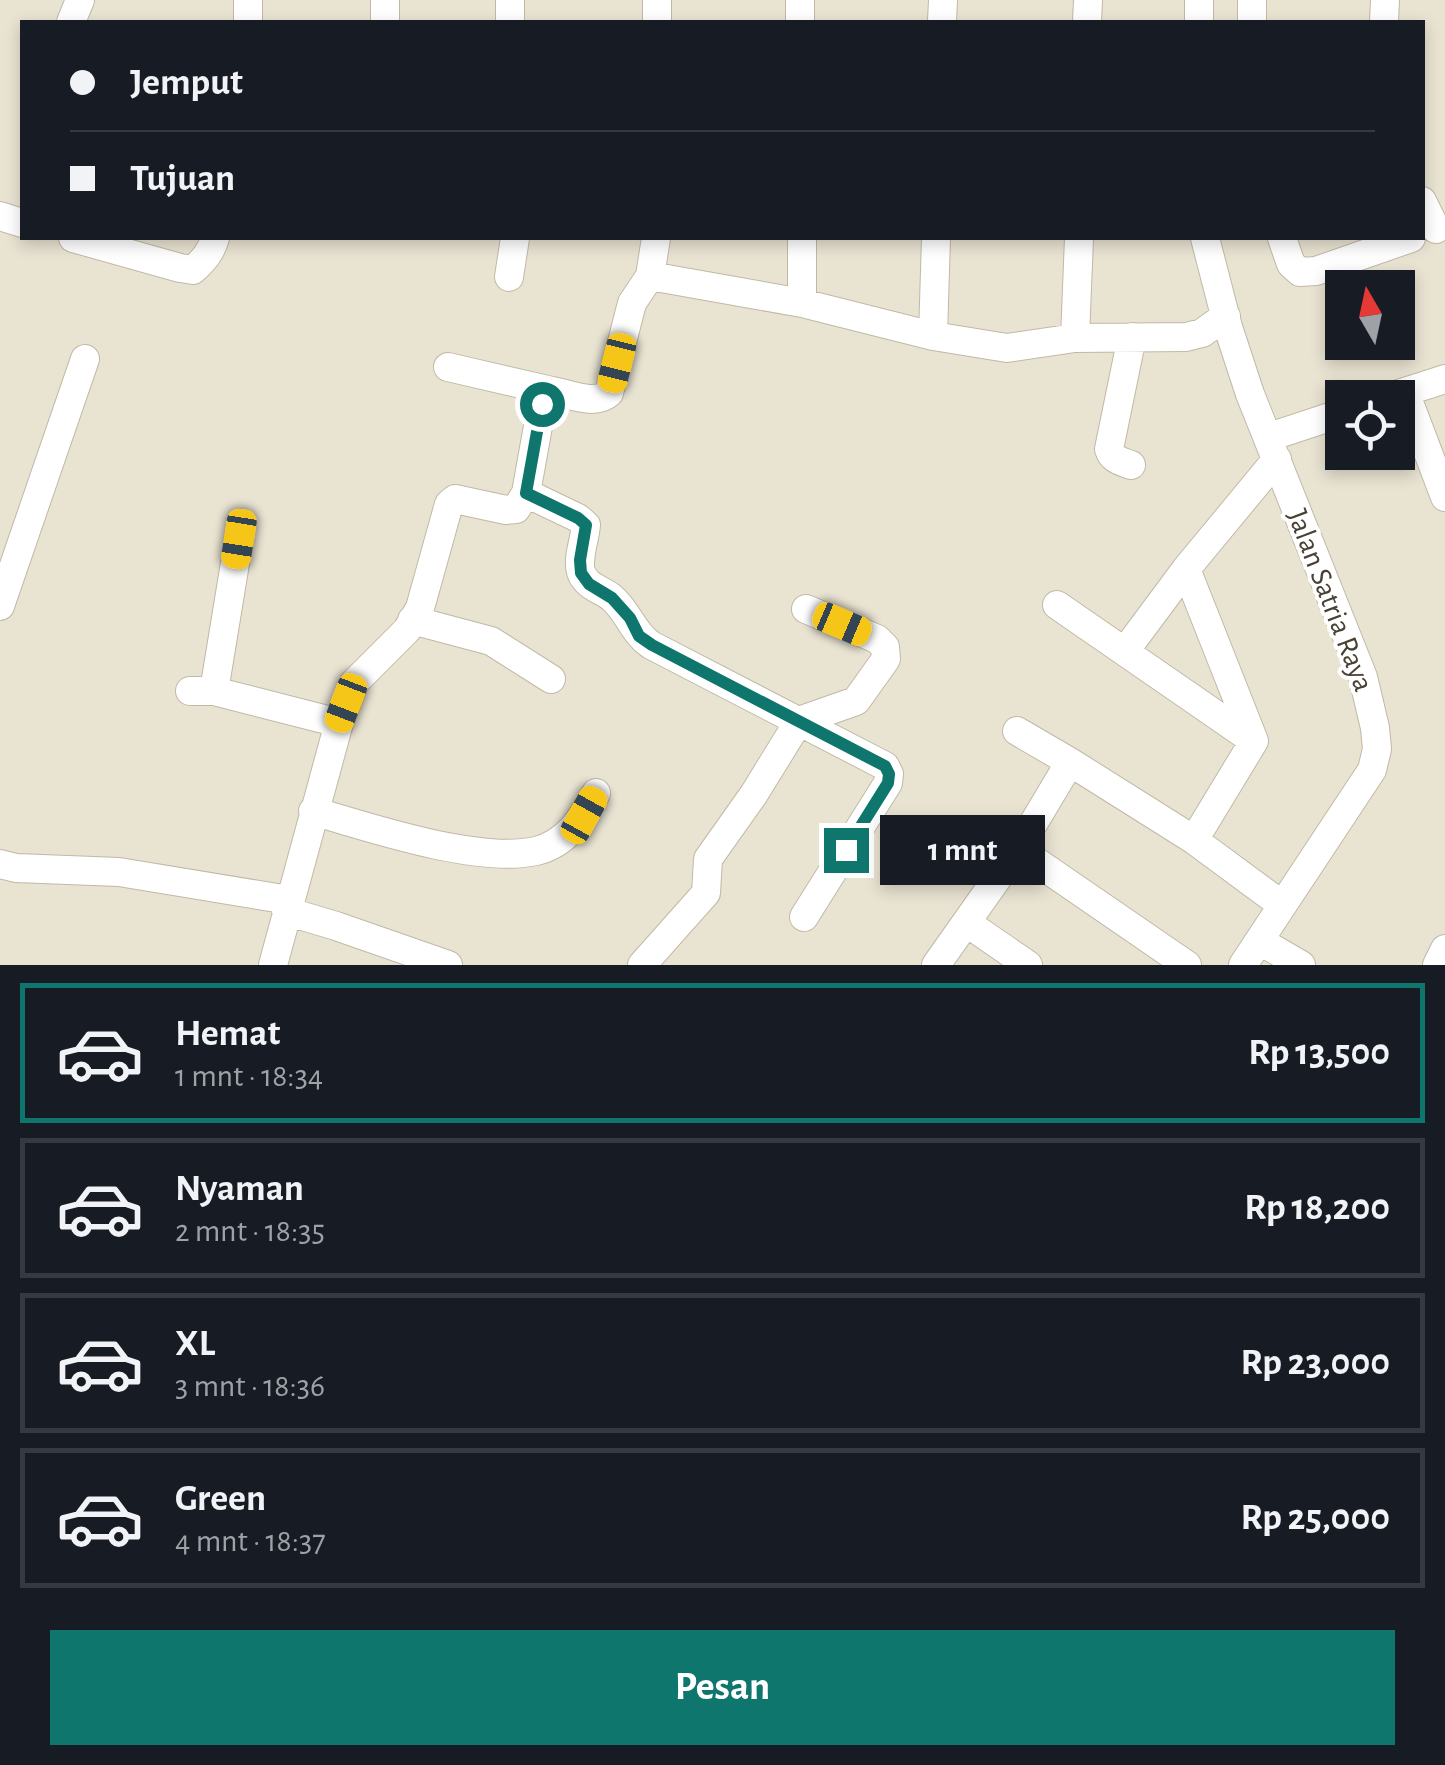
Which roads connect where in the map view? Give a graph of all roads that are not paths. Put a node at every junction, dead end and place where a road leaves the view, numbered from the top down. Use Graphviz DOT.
graph roads {
  1 [pos="80,240"];
  2 [pos="214,240"];
  3 [pos="515,240"];
  4 [pos="656,240"];
  5 [pos="802,240"];
  6 [pos="936,240"];
  7 [pos="1079,240"];
  8 [pos="1207,240"];
  9 [pos="1283,240"];
  10 [pos="1406,240"];
  11 [pos="650,276"];
  12 [pos="509,278"];
  13 [pos="802,303"];
  14 [pos="1227,321"];
  15 [pos="933,336"];
  16 [pos="1132,336"];
  17 [pos="1076,338"];
  18 [pos="84,360"];
  19 [pos="448,367"];
  20 [pos="1445,379"];
  21 [pos="552,391"];
  22 [pos="1415,392"];
  23 [pos="1325,421"];
  24 [pos="1415,430"];
  25 [pos="1273,448"];
  26 [pos="1132,464"];
  27 [pos="526,493"];
  28 [pos="1445,497"];
  29 [pos="239,539"];
  30 [pos="1186,569"];
  31 [pos="1058,605"];
  32 [pos="0,606"];
  33 [pos="806,609"];
  34 [pos="412,620"];
  35 [pos="1125,651"];
  36 [pos="551,679"];
  37 [pos="800,721"];
  38 [pos="339,723"];
  39 [pos="1016,732"];
  40 [pos="1254,741"];
  41 [pos="1070,762"];
  42 [pos="596,793"];
  43 [pos="313,811"];
  44 [pos="1194,840"];
  45 [pos="1018,849"];
  46 [pos="0,864"];
  47 [pos="1282,905"];
  48 [pos="288,906"];
  49 [pos="804,917"];
  50 [pos="967,923"];
  51 [pos="1260,941"];
  52 [pos="1445,948"];
  53 [pos="273,965"];
  54 [pos="448,965"];
  55 [pos="642,965"];
  56 [pos="936,965"];
  57 [pos="1028,965"];
  58 [pos="1187,965"];
  59 [pos="1243,965"];
  60 [pos="1301,965"];
  61 [pos="1438,965"];
  1 -- 2 [label="street"];
  3 -- 12 [label="street"];
  4 -- 11 [label="street"];
  5 -- 13 [label="street"];
  6 -- 15 [label="street"];
  7 -- 17 [label="street"];
  8 -- 14 [label="street, Jalan Satria Raya"];
  9 -- 10 [label="street"];
  11 -- 13 [label="street"];
  11 -- 21 [label="street"];
  13 -- 15 [label="street"];
  14 -- 16 [label="street"];
  14 -- 25 [label="street, Jalan Satria Raya"];
  15 -- 17 [label="street"];
  16 -- 17 [label="street"];
  16 -- 26 [label="street"];
  18 -- 32 [label="street"];
  19 -- 21 [label="street"];
  20 -- 22 [label="street"];
  21 -- 27 [label="street"];
  23 -- 25 [label="street"];
  24 -- 28 [label="street"];
  25 -- 30 [label="street"];
  25 -- 47 [label="street, Jalan Satria Raya"];
  27 -- 34 [label="street"];
  27 -- 37 [label="street"];
  29 -- 38 [label="street"];
  30 -- 35 [label="street"];
  30 -- 40 [label="street"];
  31 -- 35 [label="street"];
  33 -- 37 [label="street"];
  34 -- 36 [label="street"];
  34 -- 38 [label="street"];
  35 -- 40 [label="street"];
  37 -- 49 [label="street"];
  37 -- 55 [label="street"];
  38 -- 43 [label="street"];
  39 -- 41 [label="street"];
  40 -- 44 [label="street"];
  41 -- 44 [label="street"];
  41 -- 45 [label="street"];
  42 -- 43 [label="street"];
  43 -- 48 [label="street"];
  44 -- 47 [label="street"];
  45 -- 50 [label="street"];
  45 -- 58 [label="street"];
  46 -- 48 [label="street"];
  47 -- 51 [label="street, Jalan Satria Raya"];
  48 -- 53 [label="street"];
  48 -- 54 [label="street"];
  50 -- 56 [label="street"];
  50 -- 57 [label="street"];
  51 -- 59 [label="street, Jalan Satria Raya"];
  51 -- 60 [label="street"];
  52 -- 61 [label="street"];
}
